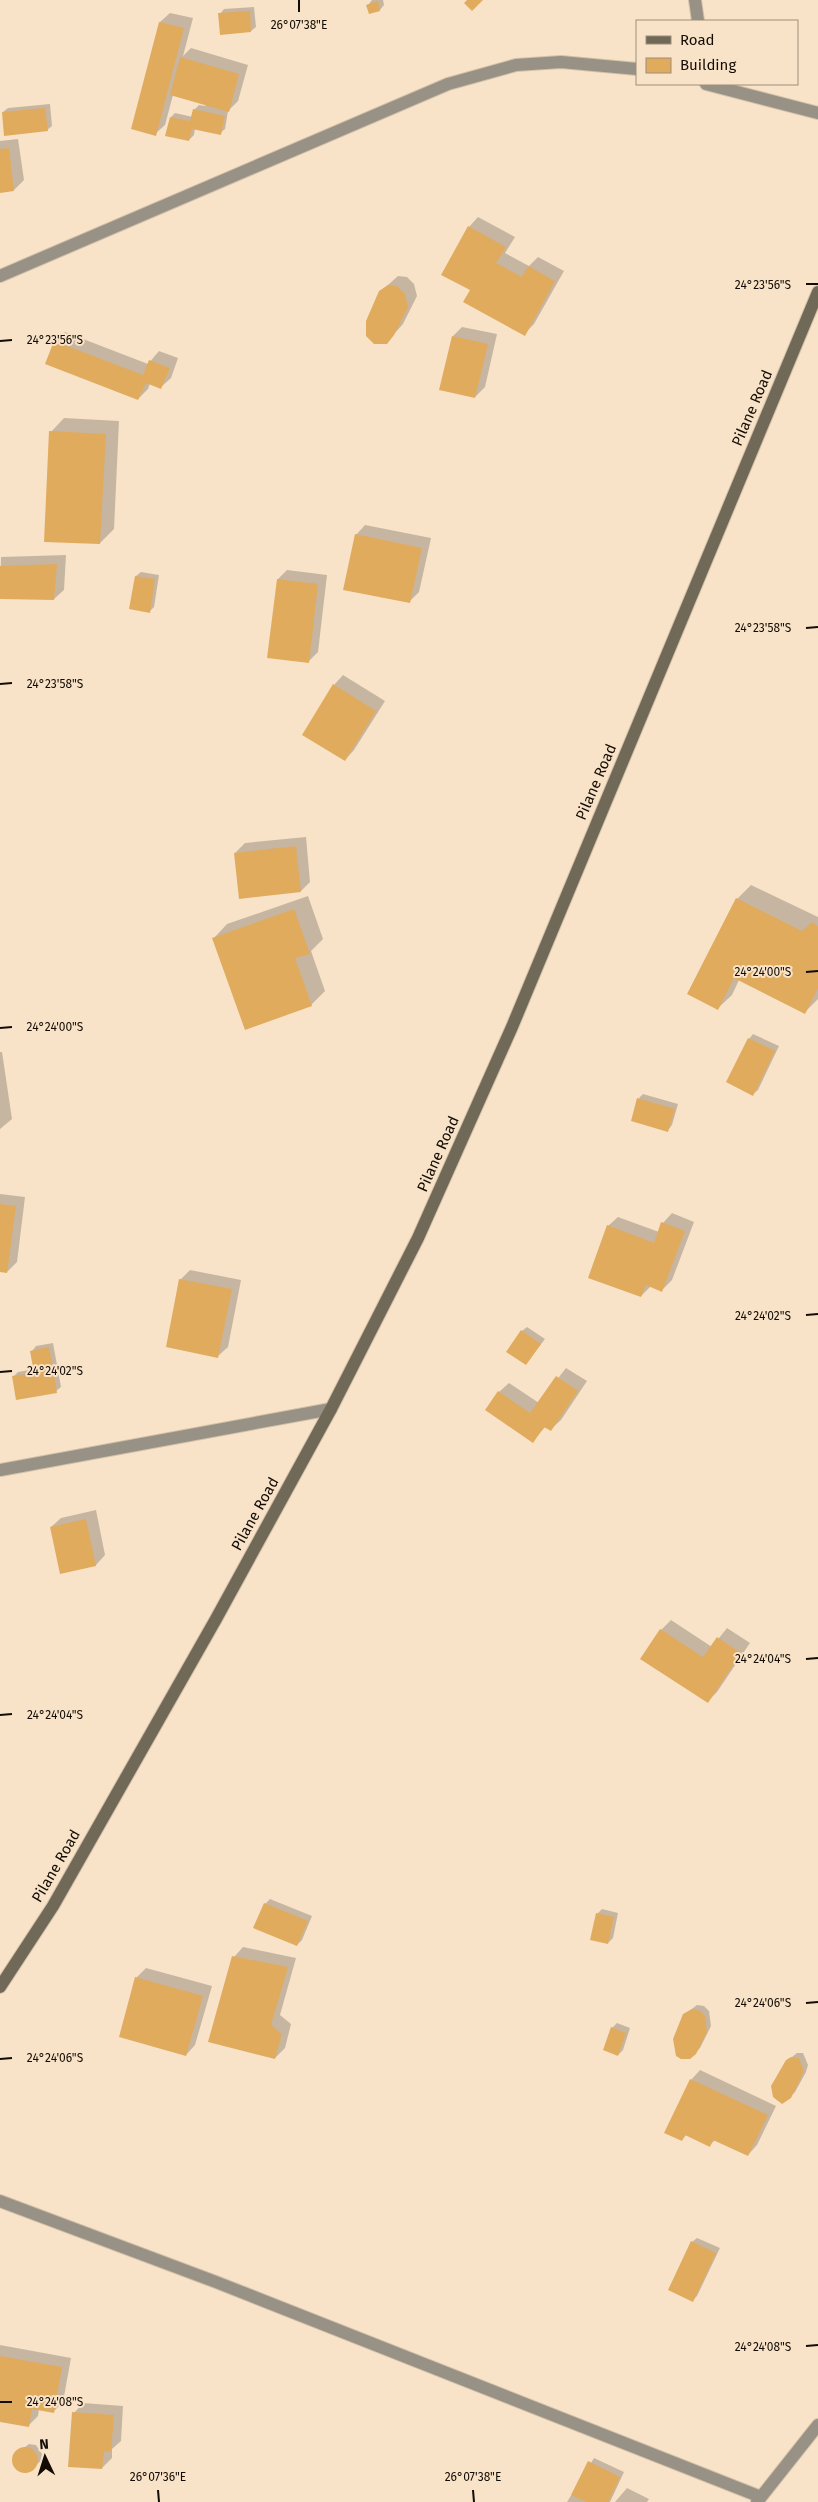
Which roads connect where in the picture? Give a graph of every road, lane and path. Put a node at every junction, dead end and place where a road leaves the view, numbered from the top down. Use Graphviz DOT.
graph roads {
  1 [pos="695,0"];
  2 [pos="698,20"];
  3 [pos="636,69"];
  4 [pos="711,85"];
  5 [pos="818,113"];
  6 [pos="0,276"];
  7 [pos="818,292"];
  8 [pos="331,1409"];
  9 [pos="0,1470"];
  10 [pos="0,1986"];
  11 [pos="0,2202"];
  12 [pos="818,2425"];
  13 [pos="759,2500"];
  1 -- 2 [label="street"];
  3 -- 6 [label="street"];
  4 -- 5 [label="street"];
  7 -- 8 [label="main road, Pilane Road"];
  8 -- 9 [label="street"];
  8 -- 10 [label="main road, Pilane Road"];
  11 -- 13 [label="street"];
  12 -- 13 [label="street"];
}
